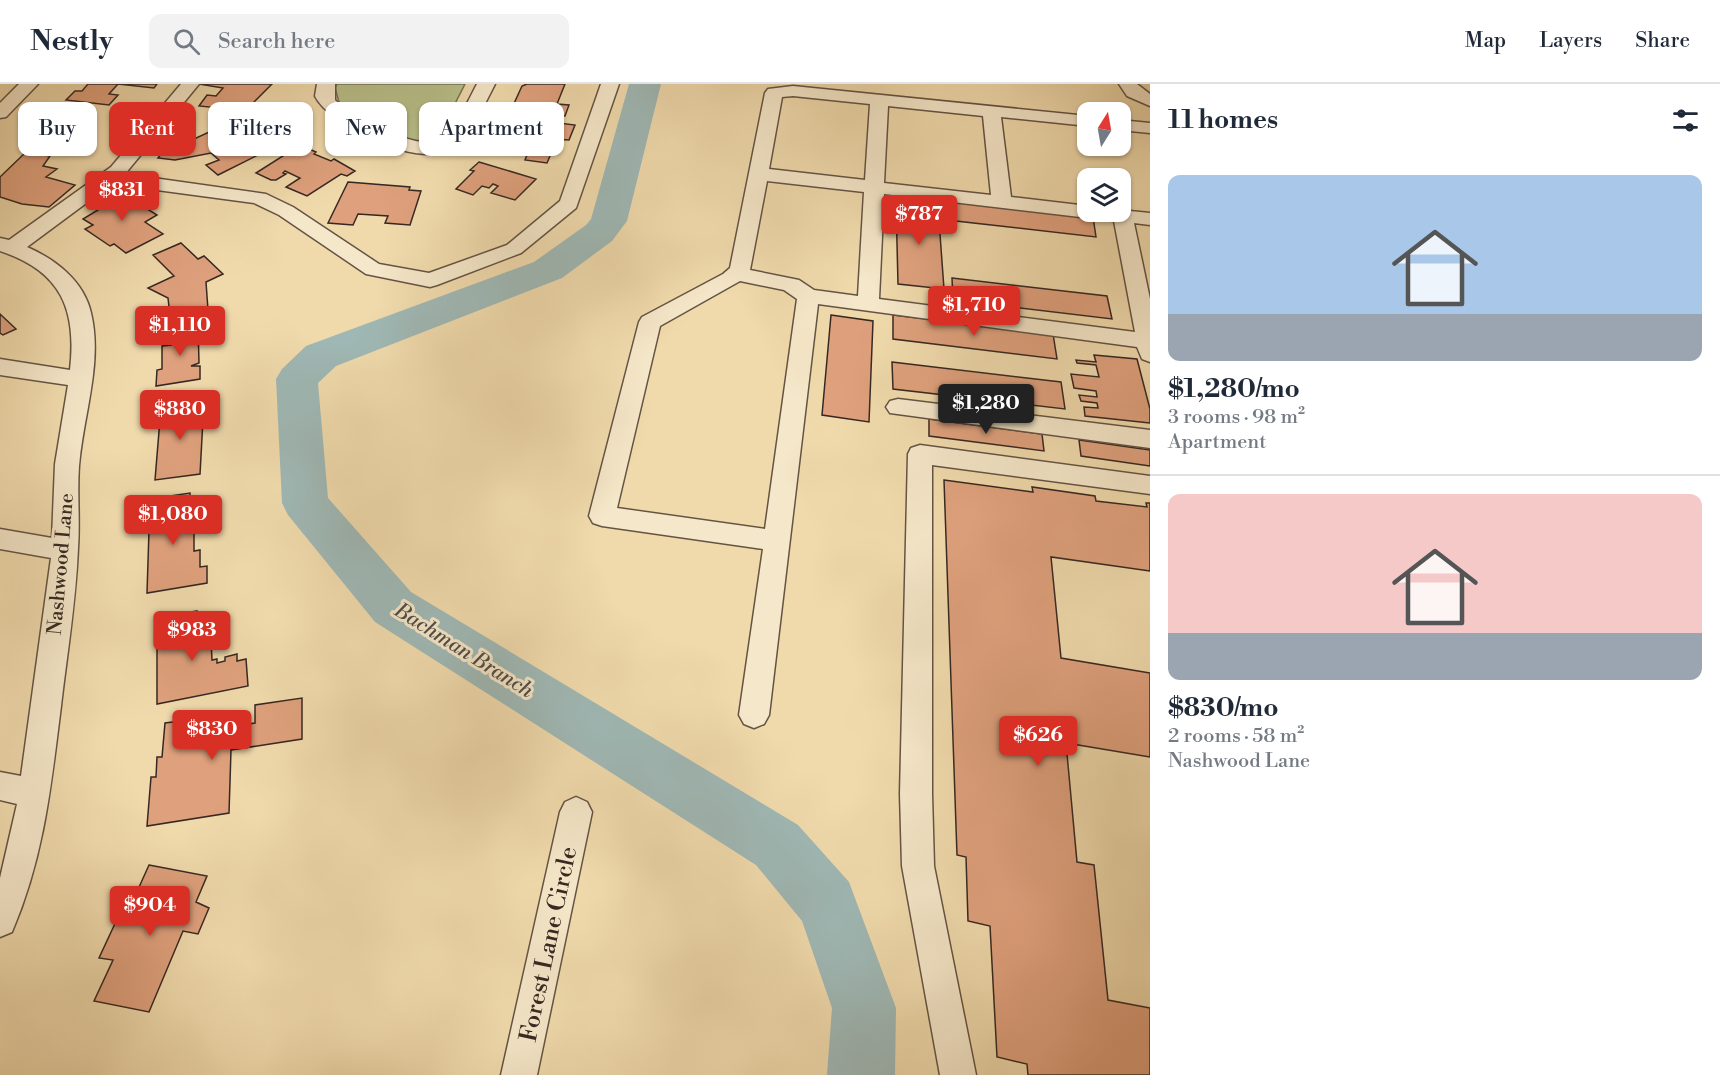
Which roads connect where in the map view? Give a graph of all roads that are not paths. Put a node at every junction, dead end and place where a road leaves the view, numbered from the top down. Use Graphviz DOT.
graph roads {
  1 [pos="29,84"];
  2 [pos="190,84"];
  3 [pos="326,84"];
  4 [pos="486,84"];
  5 [pos="610,84"];
  6 [pos="1128,84"];
  7 [pos="879,100"];
  8 [pos="1150,101"];
  9 [pos="991,111"];
  10 [pos="0,113"];
  11 [pos="1077,120"];
  12 [pos="1131,125"];
  13 [pos="1150,128"];
  14 [pos="759,174"];
  15 [pos="109,178"];
  16 [pos="873,187"];
  17 [pos="1002,202"];
  18 [pos="1077,211"];
  19 [pos="1131,217"];
  20 [pos="1150,219"];
  21 [pos="1125,222"];
  22 [pos="6,245"];
  23 [pos="1140,260"];
  24 [pos="736,274"];
  25 [pos="1143,282"];
  26 [pos="808,296"];
  27 [pos="867,304"];
  28 [pos="1149,347"];
  29 [pos="0,367"];
  30 [pos="80,379"];
  31 [pos="898,407"];
  32 [pos="1150,440"];
  33 [pos="1150,485"];
  34 [pos="0,539"];
  35 [pos="777,541"];
  36 [pos="65,550"];
  37 [pos="754,715"];
  38 [pos="0,786"];
  39 [pos="34,793"];
  40 [pos="576,812"];
  41 [pos="0,920"];
  42 [pos="519,1075"];
  43 [pos="958,1075"];
  1 -- 10 [label="street"];
  2 -- 15 [label="street"];
  3 -- 4 [label="street"];
  5 -- 15 [label="street"];
  6 -- 8 [label="street"];
  7 -- 9 [label="street"];
  7 -- 14 [label="street"];
  7 -- 16 [label="street"];
  9 -- 11 [label="street"];
  9 -- 17 [label="street"];
  12 -- 13 [label="street"];
  14 -- 16 [label="street"];
  14 -- 24 [label="street"];
  15 -- 22 [label="street"];
  16 -- 17 [label="street"];
  16 -- 27 [label="street"];
  17 -- 18 [label="street"];
  19 -- 20 [label="street"];
  21 -- 23 [label="street"];
  22 -- 30 [label="street, Nashwood Lane"];
  23 -- 25 [label="street"];
  24 -- 26 [label="street"];
  24 -- 35 [label="street"];
  25 -- 28 [label="street"];
  26 -- 27 [label="street"];
  26 -- 35 [label="street"];
  27 -- 28 [label="street"];
  29 -- 30 [label="street"];
  30 -- 36 [label="street, Nashwood Lane"];
  31 -- 32 [label="street"];
  33 -- 43 [label="street"];
  34 -- 36 [label="street"];
  35 -- 37 [label="street"];
  36 -- 39 [label="street, Nashwood Lane"];
  38 -- 39 [label="street"];
  39 -- 41 [label="street, Nashwood Lane"];
  40 -- 42 [label="street, Forest Lane Circle"];
}
